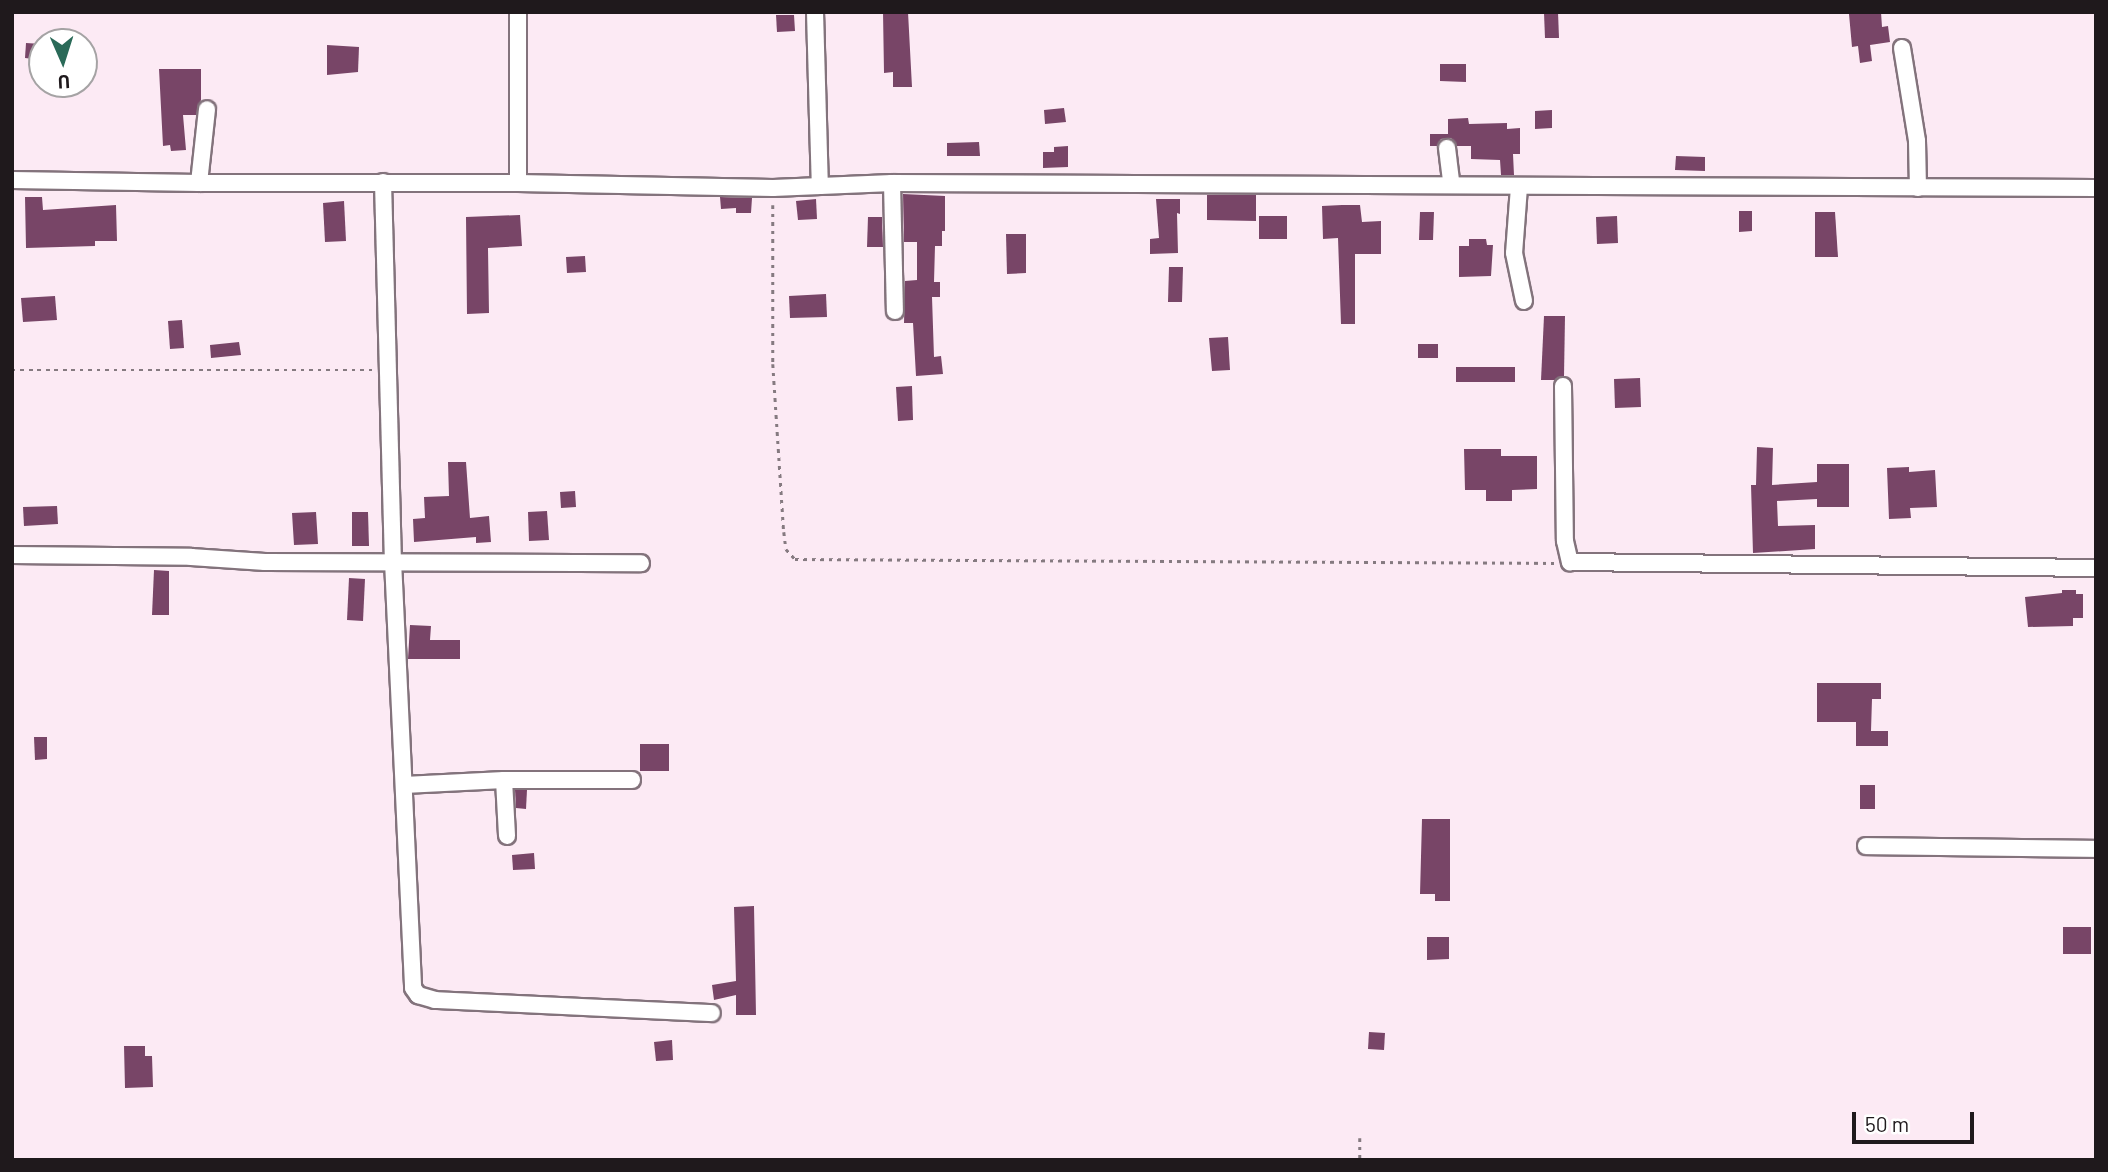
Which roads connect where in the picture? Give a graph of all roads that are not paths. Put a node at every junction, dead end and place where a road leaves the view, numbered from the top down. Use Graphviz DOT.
graph roads {
  1 [pos="518,12"];
  2 [pos="815,12"];
  3 [pos="1902,48"];
  4 [pos="207,109"];
  5 [pos="1447,148"];
  6 [pos="12,180"];
  7 [pos="383,182"];
  8 [pos="199,183"];
  9 [pos="519,183"];
  10 [pos="892,183"];
  11 [pos="1451,183"];
  12 [pos="820,186"];
  13 [pos="1519,187"];
  14 [pos="1919,188"];
  15 [pos="2096,188"];
  16 [pos="1524,301"];
  17 [pos="895,311"];
  18 [pos="1563,386"];
  19 [pos="12,555"];
  20 [pos="393,561"];
  21 [pos="641,563"];
  22 [pos="2096,568"];
  23 [pos="504,780"];
  24 [pos="632,780"];
  25 [pos="404,785"];
  26 [pos="507,836"];
  27 [pos="1866,846"];
  28 [pos="2096,849"];
  29 [pos="712,1013"];
  1 -- 9 [label="street"];
  2 -- 12 [label="street"];
  3 -- 14 [label="street"];
  4 -- 8 [label="street"];
  5 -- 11 [label="street"];
  6 -- 8 [label="street"];
  7 -- 8 [label="street"];
  7 -- 9 [label="street"];
  7 -- 20 [label="street"];
  9 -- 12 [label="street"];
  10 -- 11 [label="street"];
  10 -- 12 [label="street"];
  10 -- 17 [label="street"];
  11 -- 13 [label="street"];
  13 -- 14 [label="street"];
  13 -- 16 [label="street"];
  14 -- 15 [label="street"];
  18 -- 22 [label="street"];
  19 -- 20 [label="street"];
  20 -- 21 [label="street"];
  20 -- 25 [label="street"];
  23 -- 24 [label="street"];
  23 -- 25 [label="street"];
  23 -- 26 [label="street"];
  25 -- 29 [label="street"];
  27 -- 28 [label="street"];
}
